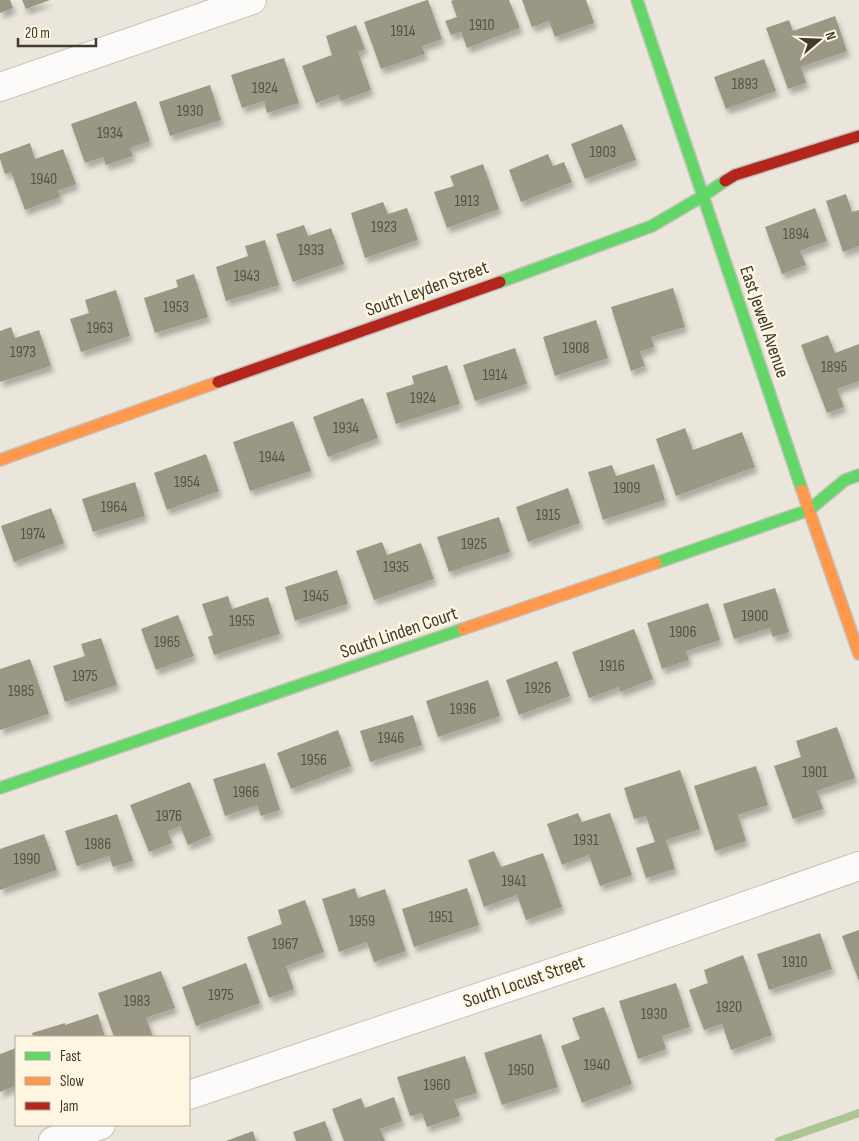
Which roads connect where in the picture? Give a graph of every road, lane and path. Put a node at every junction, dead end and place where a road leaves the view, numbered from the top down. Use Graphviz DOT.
graph roads {
  1 [pos="252,0"];
  2 [pos="637,0"];
  3 [pos="0,87"];
  4 [pos="859,136"];
  5 [pos="703,196"];
  6 [pos="0,460"];
  7 [pos="859,475"];
  8 [pos="809,510"];
  9 [pos="859,654"];
  10 [pos="0,788"];
  11 [pos="859,866"];
  12 [pos="190,1095"];
  13 [pos="98,1126"];
  14 [pos="53,1141"];
  1 -- 3 [label="street"];
  2 -- 5 [label="street, East Jewell Avenue"];
  4 -- 5 [label="street, South Leyden Street"];
  5 -- 6 [label="street, South Leyden Street"];
  5 -- 8 [label="street, East Jewell Avenue"];
  7 -- 8 [label="street"];
  8 -- 9 [label="street, East Jewell Avenue"];
  8 -- 10 [label="street, South Linden Court"];
  11 -- 12 [label="street, South Locust Street"];
  13 -- 14 [label="street"];
}
